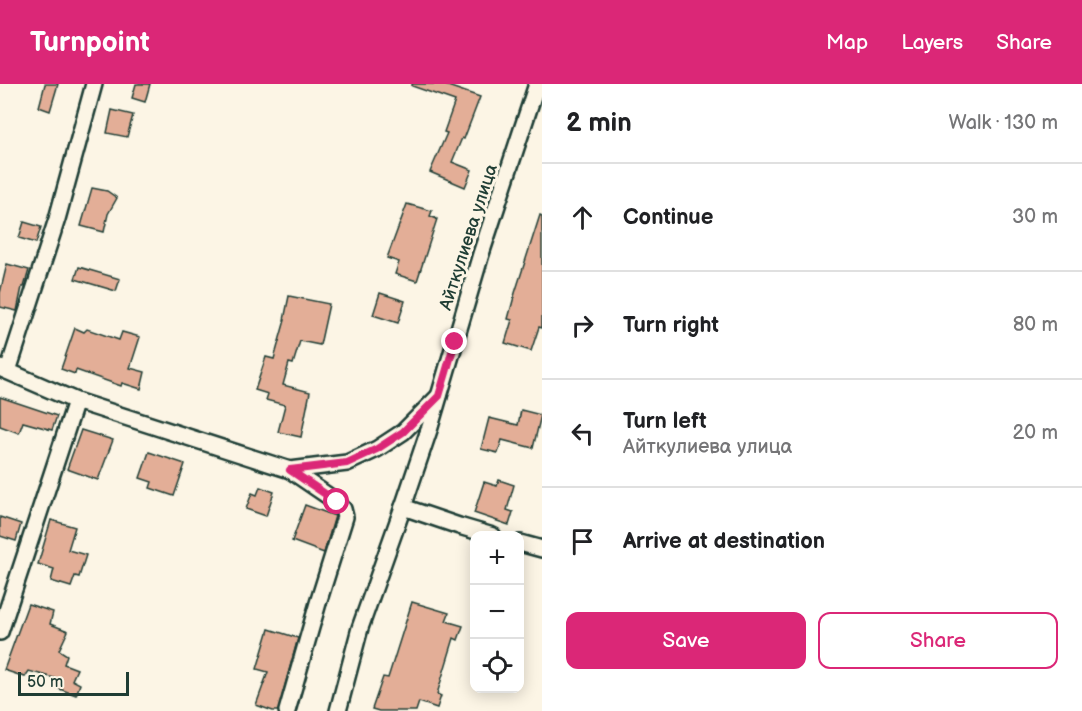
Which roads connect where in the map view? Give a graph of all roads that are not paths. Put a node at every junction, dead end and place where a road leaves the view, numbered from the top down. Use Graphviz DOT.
graph roads {
  1 [pos="94,84"];
  2 [pos="537,84"];
  3 [pos="4,370"];
  4 [pos="439,396"];
  5 [pos="76,401"];
  6 [pos="290,470"];
  7 [pos="403,507"];
  8 [pos="476,531"];
  9 [pos="524,544"];
  10 [pos="542,549"];
  11 [pos="0,632"];
  12 [pos="287,711"];
  13 [pos="338,711"];
  1 -- 3 [label="street"];
  2 -- 4 [label="street, Айткулиева улица"];
  3 -- 5 [label="street"];
  4 -- 6 [label="street"];
  4 -- 7 [label="street, Айткулиева улица"];
  5 -- 6 [label="street"];
  5 -- 11 [label="street"];
  6 -- 12 [label="street"];
  7 -- 8 [label="street"];
  7 -- 13 [label="street, Айткулиева улица"];
  9 -- 10 [label="street"];
}
